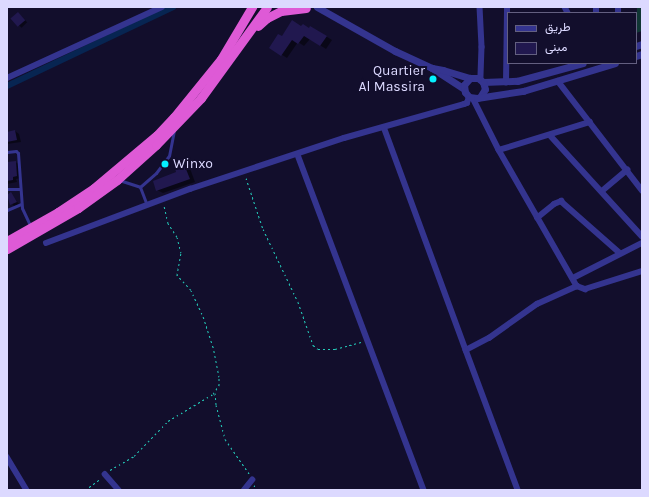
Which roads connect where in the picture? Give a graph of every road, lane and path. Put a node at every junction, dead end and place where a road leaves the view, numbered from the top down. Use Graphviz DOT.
graph roads {
  1 [pos="162,7"];
  2 [pos="252,7"];
  3 [pos="267,7"];
  4 [pos="305,7"];
  5 [pos="480,7"];
  6 [pos="507,7"];
  7 [pos="319,8"];
  8 [pos="250,31"];
  9 [pos="609,64"];
  10 [pos="568,65"];
  11 [pos="597,66"];
  12 [pos="432,68"];
  13 [pos="7,78"];
  14 [pos="470,78"];
  15 [pos="482,81"];
  16 [pos="558,81"];
  17 [pos="506,83"];
  18 [pos="464,88"];
  19 [pos="474,97"];
  20 [pos="590,122"];
  21 [pos="175,127"];
  22 [pos="384,127"];
  23 [pos="550,135"];
  24 [pos="499,150"];
  25 [pos="7,152"];
  26 [pos="298,155"];
  27 [pos="627,170"];
  28 [pos="244,172"];
  29 [pos="117,180"];
  30 [pos="140,187"];
  31 [pos="7,189"];
  32 [pos="20,189"];
  33 [pos="642,190"];
  34 [pos="602,191"];
  35 [pos="162,199"];
  36 [pos="21,204"];
  37 [pos="147,205"];
  38 [pos="7,210"];
  39 [pos="537,218"];
  40 [pos="32,228"];
  41 [pos="642,236"];
  42 [pos="7,241"];
  43 [pos="46,243"];
  44 [pos="642,243"];
  45 [pos="7,249"];
  46 [pos="620,253"];
  47 [pos="642,271"];
  48 [pos="573,278"];
  49 [pos="577,286"];
  50 [pos="369,340"];
  51 [pos="466,350"];
  52 [pos="215,392"];
  53 [pos="7,457"];
  54 [pos="105,474"];
  55 [pos="252,480"];
  56 [pos="27,490"];
  57 [pos="85,490"];
  58 [pos="119,490"];
  59 [pos="244,490"];
  60 [pos="256,490"];
  61 [pos="424,490"];
  62 [pos="518,490"];
  1 -- 13 [label="street"];
  2 -- 40 [label="highway"];
  3 -- 8 [label="highway"];
  4 -- 7 [label="street"];
  4 -- 8 [label="highway"];
  5 -- 15 [label="street"];
  6 -- 17 [label="street"];
  7 -- 12 [label="street"];
  8 -- 21 [label="highway"];
  9 -- 11 [label="street"];
  10 -- 17 [label="street"];
  11 -- 16 [label="street"];
  12 -- 14 [label="street"];
  12 -- 18 [label="street"];
  14 -- 15 [label="street"];
  14 -- 18 [label="street"];
  15 -- 17 [label="street"];
  15 -- 19 [label="street"];
  16 -- 19 [label="street"];
  16 -- 20 [label="street"];
  18 -- 19 [label="street"];
  19 -- 22 [label="street"];
  19 -- 24 [label="street"];
  20 -- 23 [label="street"];
  20 -- 27 [label="street"];
  21 -- 29 [label="highway"];
  21 -- 30 [label="lane"];
  22 -- 26 [label="street"];
  22 -- 51 [label="street"];
  23 -- 24 [label="street"];
  23 -- 34 [label="street"];
  24 -- 39 [label="street"];
  25 -- 32 [label="lane"];
  26 -- 28 [label="street"];
  26 -- 50 [label="street"];
  27 -- 33 [label="street"];
  27 -- 34 [label="street"];
  28 -- 35 [label="street"];
  28 -- 50 [label="path"];
  29 -- 30 [label="lane"];
  29 -- 45 [label="highway"];
  30 -- 37 [label="lane"];
  31 -- 32 [label="lane"];
  32 -- 36 [label="lane"];
  34 -- 41 [label="street"];
  35 -- 37 [label="street"];
  35 -- 52 [label="path"];
  36 -- 38 [label="lane"];
  36 -- 40 [label="lane"];
  37 -- 43 [label="street"];
  39 -- 46 [label="street"];
  39 -- 48 [label="street"];
  40 -- 42 [label="highway"];
  44 -- 46 [label="street"];
  46 -- 48 [label="street"];
  47 -- 49 [label="street"];
  48 -- 49 [label="street"];
  49 -- 51 [label="street"];
  50 -- 61 [label="street"];
  51 -- 62 [label="street"];
  52 -- 54 [label="path"];
  52 -- 55 [label="path"];
  53 -- 56 [label="street"];
  54 -- 57 [label="path"];
  54 -- 58 [label="street"];
  55 -- 59 [label="street"];
  55 -- 60 [label="path"];
}
